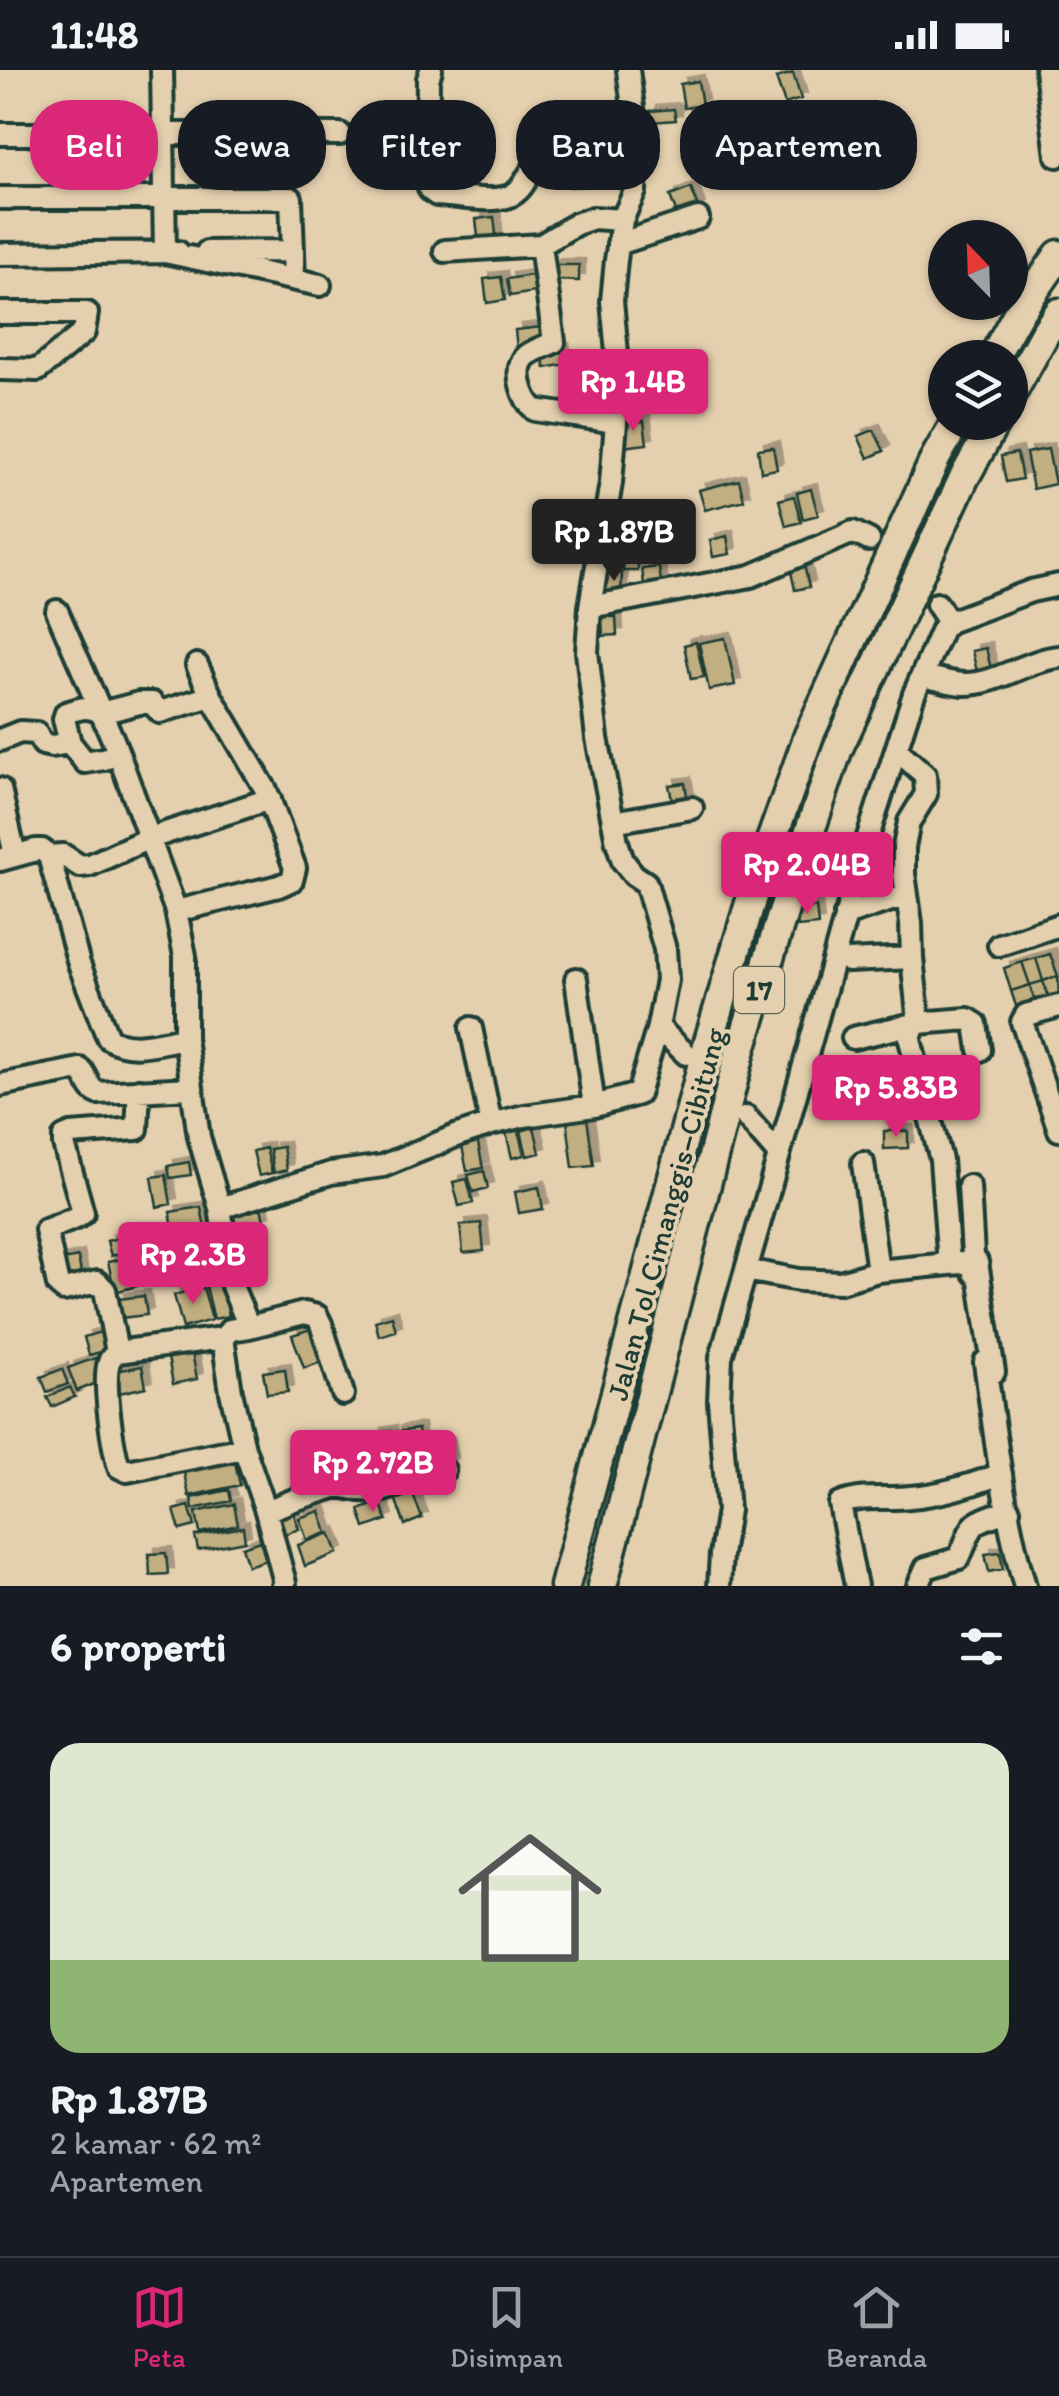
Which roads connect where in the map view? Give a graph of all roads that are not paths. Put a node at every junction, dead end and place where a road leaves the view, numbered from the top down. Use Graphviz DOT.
graph roads {
  1 [pos="162,70"];
  2 [pos="431,70"];
  3 [pos="1046,70"];
  4 [pos="635,72"];
  5 [pos="635,100"];
  6 [pos="0,134"];
  7 [pos="163,134"];
  8 [pos="340,134"];
  9 [pos="1057,156"];
  10 [pos="519,190"];
  11 [pos="635,190"];
  12 [pos="0,198"];
  13 [pos="164,198"];
  14 [pos="698,218"];
  15 [pos="622,220"];
  16 [pos="618,244"];
  17 [pos="541,245"];
  18 [pos="293,251"];
  19 [pos="444,251"];
  20 [pos="164,252"];
  21 [pos="0,254"];
  22 [pos="1059,255"];
  23 [pos="294,279"];
  24 [pos="320,285"];
  25 [pos="1059,313"];
  26 [pos="0,314"];
  27 [pos="1003,340"];
  28 [pos="1028,363"];
  29 [pos="0,370"];
  30 [pos="616,422"];
  31 [pos="946,440"];
  32 [pos="985,440"];
  33 [pos="869,540"];
  34 [pos="1059,586"];
  35 [pos="937,604"];
  36 [pos="590,607"];
  37 [pos="57,611"];
  38 [pos="949,622"];
  39 [pos="1059,658"];
  40 [pos="198,666"];
  41 [pos="922,676"];
  42 [pos="211,696"];
  43 [pos="101,713"];
  44 [pos="0,740"];
  45 [pos="70,743"];
  46 [pos="896,749"];
  47 [pos="118,754"];
  48 [pos="0,788"];
  49 [pos="270,800"];
  50 [pos="692,808"];
  51 [pos="613,822"];
  52 [pos="148,839"];
  53 [pos="48,856"];
  54 [pos="8,858"];
  55 [pos="907,895"];
  56 [pos="176,912"];
  57 [pos="845,915"];
  58 [pos="1059,925"];
  59 [pos="1000,945"];
  60 [pos="912,958"];
  61 [pos="848,961"];
  62 [pos="576,979"];
  63 [pos="1059,1006"];
  64 [pos="918,1023"];
  65 [pos="471,1028"];
  66 [pos="658,1028"];
  67 [pos="185,1038"];
  68 [pos="853,1038"];
  69 [pos="980,1050"];
  70 [pos="686,1054"];
  71 [pos="0,1085"];
  72 [pos="191,1088"];
  73 [pos="139,1090"];
  74 [pos="594,1106"];
  75 [pos="746,1117"];
  76 [pos="491,1124"];
  77 [pos="1059,1130"];
  78 [pos="779,1155"];
  79 [pos="863,1163"];
  80 [pos="220,1208"];
  81 [pos="977,1262"];
  82 [pos="949,1264"];
  83 [pos="746,1270"];
  84 [pos="878,1271"];
  85 [pos="248,1327"];
  86 [pos="223,1338"];
  87 [pos="117,1352"];
  88 [pos="994,1372"];
  89 [pos="343,1394"];
  90 [pos="244,1448"];
  91 [pos="444,1470"];
  92 [pos="1001,1474"];
  93 [pos="1009,1510"];
  94 [pos="266,1511"];
  95 [pos="283,1586"];
  96 [pos="565,1586"];
  97 [pos="602,1586"];
  98 [pos="719,1586"];
  99 [pos="856,1586"];
  100 [pos="918,1586"];
  101 [pos="1026,1586"];
  1 -- 7 [label="street"];
  2 -- 10 [label="street"];
  3 -- 9 [label="street"];
  4 -- 5 [label="street"];
  6 -- 7 [label="street"];
  7 -- 8 [label="street"];
  7 -- 13 [label="street"];
  11 -- 15 [label="street"];
  12 -- 13 [label="street"];
  13 -- 18 [label="street"];
  13 -- 20 [label="street"];
  14 -- 16 [label="street"];
  15 -- 16 [label="street"];
  15 -- 17 [label="street"];
  16 -- 30 [label="street"];
  17 -- 19 [label="street"];
  17 -- 30 [label="street"];
  18 -- 20 [label="street"];
  18 -- 23 [label="street"];
  20 -- 21 [label="street"];
  20 -- 23 [label="street"];
  22 -- 27 [label="highway"];
  23 -- 24 [label="street"];
  25 -- 28 [label="highway"];
  26 -- 29 [label="street"];
  30 -- 36 [label="street"];
  31 -- 96 [label="highway, Jalan Tol Cimanggis–Cibitung / 17"];
  32 -- 97 [label="highway, Jalan Tol Cimanggis–Cibitung / 17"];
  33 -- 36 [label="street"];
  34 -- 38 [label="street"];
  35 -- 38 [label="street"];
  36 -- 51 [label="street"];
  37 -- 43 [label="street"];
  38 -- 41 [label="street"];
  39 -- 41 [label="street"];
  40 -- 42 [label="street"];
  41 -- 46 [label="street"];
  42 -- 43 [label="street"];
  42 -- 49 [label="street"];
  43 -- 45 [label="street"];
  43 -- 47 [label="street"];
  44 -- 45 [label="street"];
  45 -- 47 [label="street"];
  46 -- 55 [label="street"];
  46 -- 57 [label="street"];
  47 -- 52 [label="street"];
  48 -- 54 [label="street"];
  49 -- 52 [label="street"];
  49 -- 56 [label="street"];
  50 -- 51 [label="street"];
  51 -- 66 [label="street"];
  52 -- 53 [label="street"];
  52 -- 56 [label="street"];
  53 -- 54 [label="street"];
  53 -- 67 [label="street"];
  55 -- 57 [label="street"];
  55 -- 60 [label="street"];
  56 -- 67 [label="street"];
  57 -- 78 [label="street"];
  58 -- 59 [label="street"];
  60 -- 61 [label="street"];
  60 -- 64 [label="street"];
  62 -- 74 [label="street"];
  63 -- 77 [label="street"];
  64 -- 68 [label="street"];
  64 -- 69 [label="street"];
  64 -- 82 [label="street"];
  65 -- 76 [label="street"];
  66 -- 70 [label="street"];
  66 -- 74 [label="street"];
  67 -- 72 [label="street"];
  71 -- 73 [label="street"];
  72 -- 73 [label="street"];
  72 -- 80 [label="street"];
  73 -- 87 [label="street"];
  74 -- 76 [label="street"];
  75 -- 78 [label="street"];
  76 -- 80 [label="street"];
  78 -- 83 [label="street"];
  79 -- 84 [label="street"];
  80 -- 85 [label="street"];
  81 -- 82 [label="street"];
  81 -- 88 [label="street"];
  81 -- 92 [label="street"];
  82 -- 84 [label="street"];
  83 -- 84 [label="street"];
  83 -- 98 [label="street"];
  85 -- 86 [label="street"];
  85 -- 89 [label="street"];
  86 -- 87 [label="street"];
  86 -- 90 [label="street"];
  87 -- 90 [label="street"];
  90 -- 94 [label="street"];
  91 -- 94 [label="street"];
  92 -- 93 [label="street"];
  92 -- 99 [label="street"];
  93 -- 100 [label="street"];
  93 -- 101 [label="street"];
  94 -- 95 [label="street"];
}
